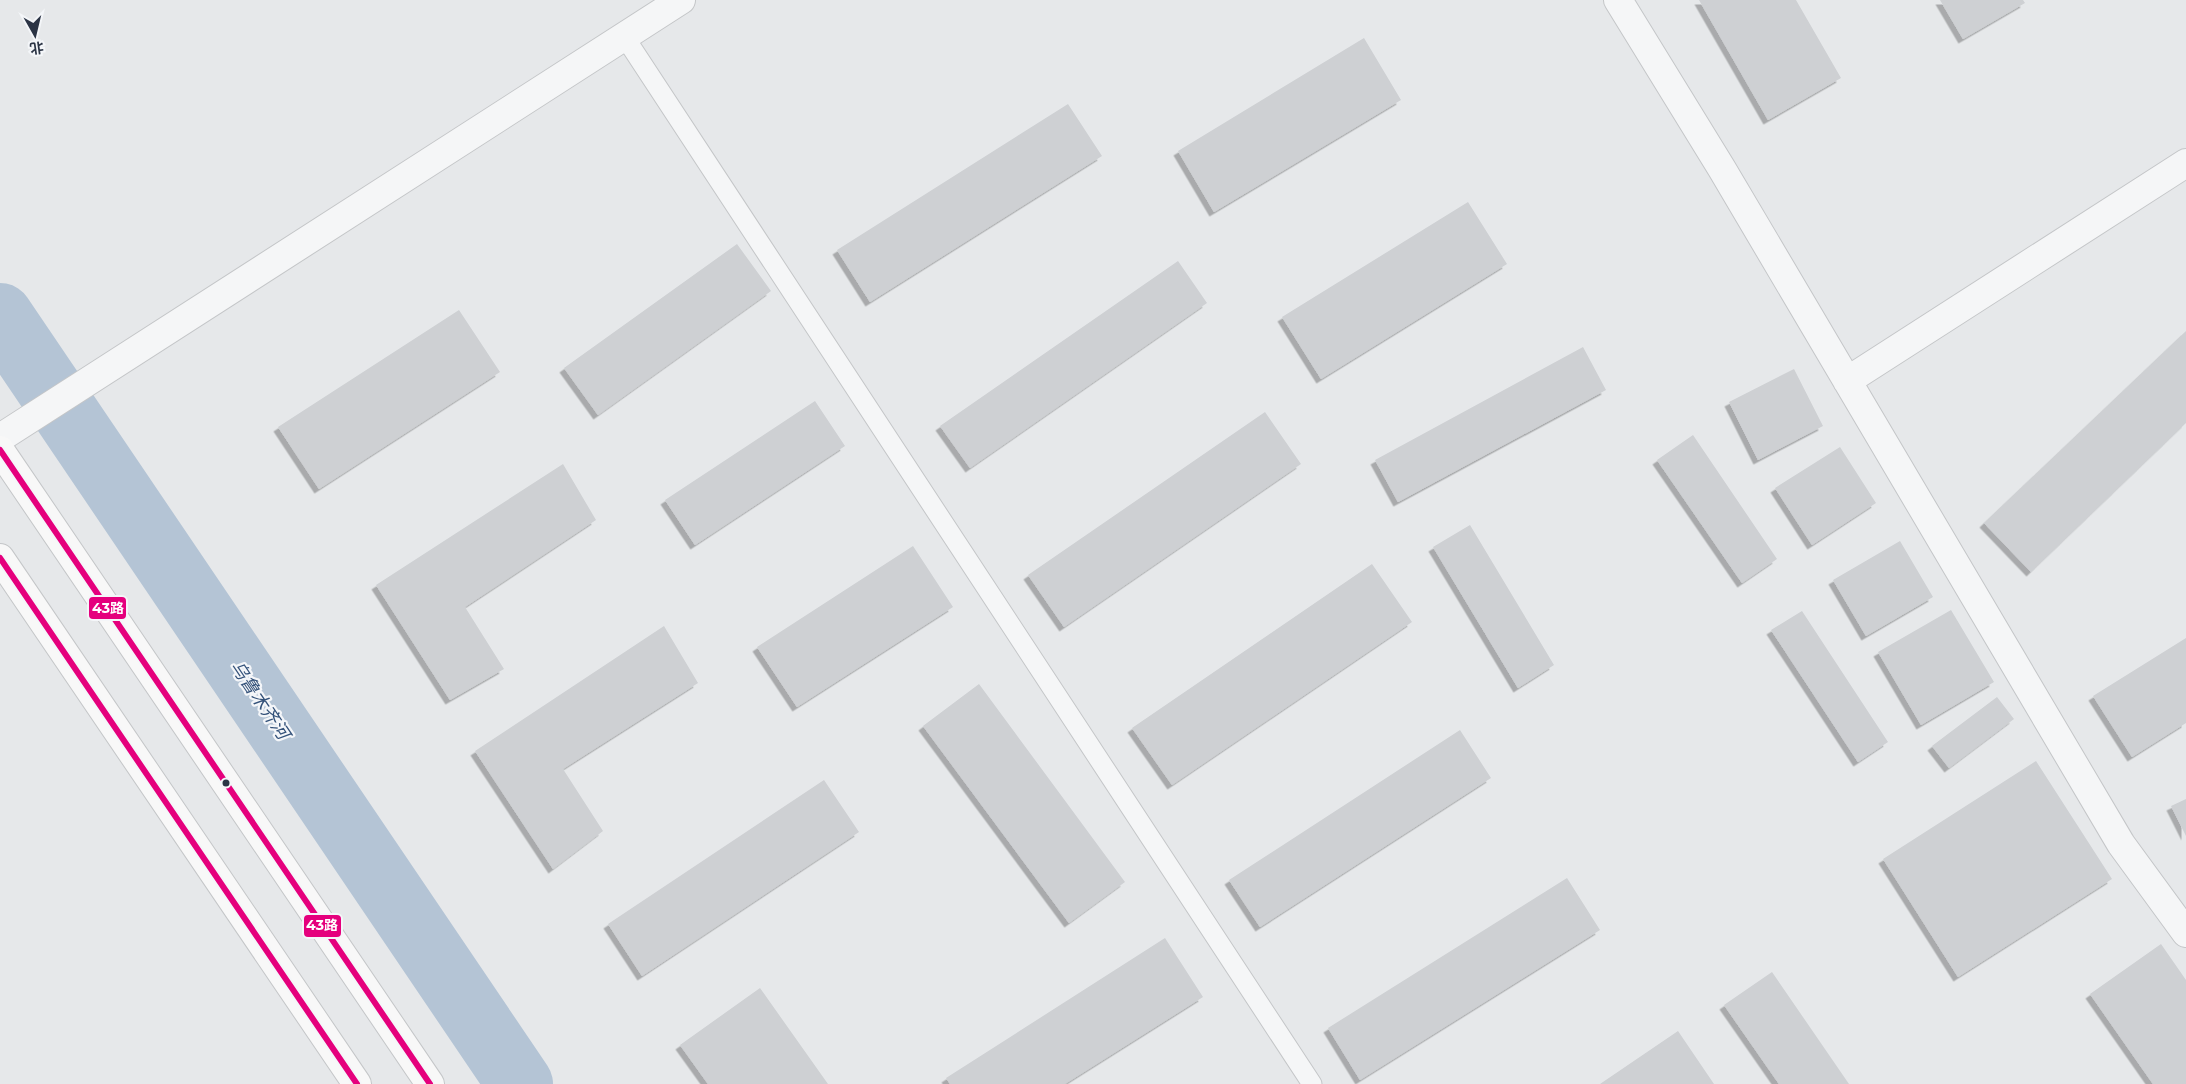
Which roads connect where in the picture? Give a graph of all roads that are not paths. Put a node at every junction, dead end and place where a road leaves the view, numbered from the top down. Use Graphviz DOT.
graph roads {
  1 [pos="681,0"];
  2 [pos="1618,0"];
  3 [pos="624,36"];
  4 [pos="2186,163"];
  5 [pos="1847,381"];
  6 [pos="0,438"];
  7 [pos="0,450"];
  8 [pos="0,558"];
  9 [pos="2186,933"];
  10 [pos="357,1084"];
  11 [pos="430,1084"];
  12 [pos="1312,1084"];
  1 -- 3 [label="street"];
  2 -- 5 [label="street"];
  3 -- 6 [label="street"];
  3 -- 12 [label="lane"];
  4 -- 5 [label="street"];
  5 -- 9 [label="street"];
  7 -- 11 [label="main road"];
  8 -- 10 [label="main road"];
}
